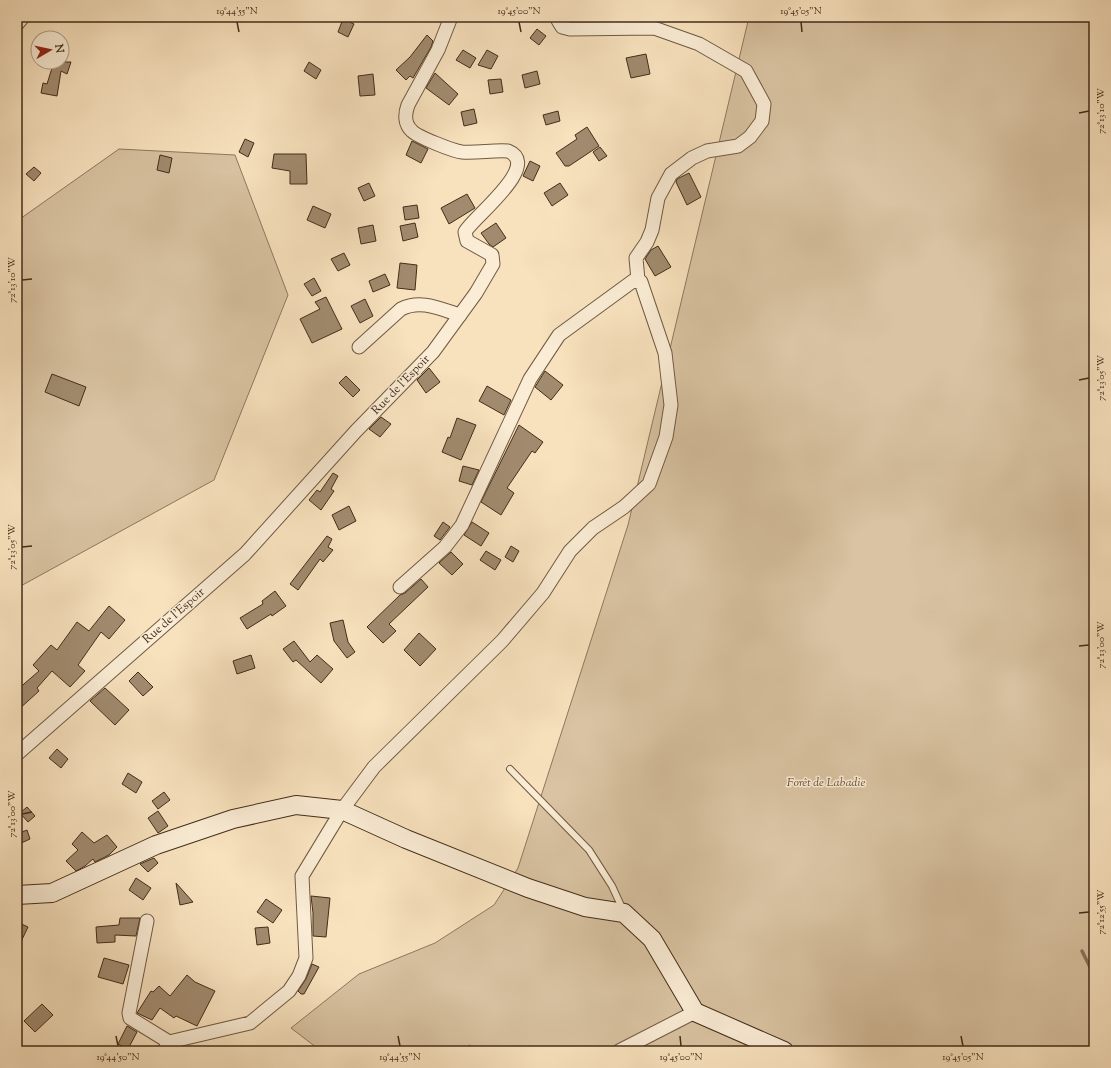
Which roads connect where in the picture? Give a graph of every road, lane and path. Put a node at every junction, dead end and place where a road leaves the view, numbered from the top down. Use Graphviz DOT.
graph roads {
  1 [pos="23,17"];
  2 [pos="451,17"];
  3 [pos="556,17"];
  4 [pos="17,24"];
  5 [pos="638,280"];
  6 [pos="460,315"];
  7 [pos="359,347"];
  8 [pos="400,587"];
  9 [pos="17,754"];
  10 [pos="510,769"];
  11 [pos="342,810"];
  12 [pos="17,895"];
  13 [pos="624,913"];
  14 [pos="147,921"];
  15 [pos="695,1012"];
  16 [pos="167,1047"];
  17 [pos="619,1051"];
  18 [pos="784,1051"];
  1 -- 4 [label="street"];
  2 -- 6 [label="street, Rue de l'Espoir"];
  3 -- 5 [label="street"];
  5 -- 8 [label="street"];
  5 -- 11 [label="street"];
  6 -- 7 [label="street"];
  6 -- 9 [label="street, Rue de l'Espoir"];
  10 -- 13 [label="lane"];
  11 -- 12 [label="street"];
  11 -- 13 [label="street"];
  11 -- 16 [label="street"];
  13 -- 15 [label="street"];
  14 -- 16 [label="street"];
  15 -- 17 [label="street"];
  15 -- 18 [label="street"];
}
